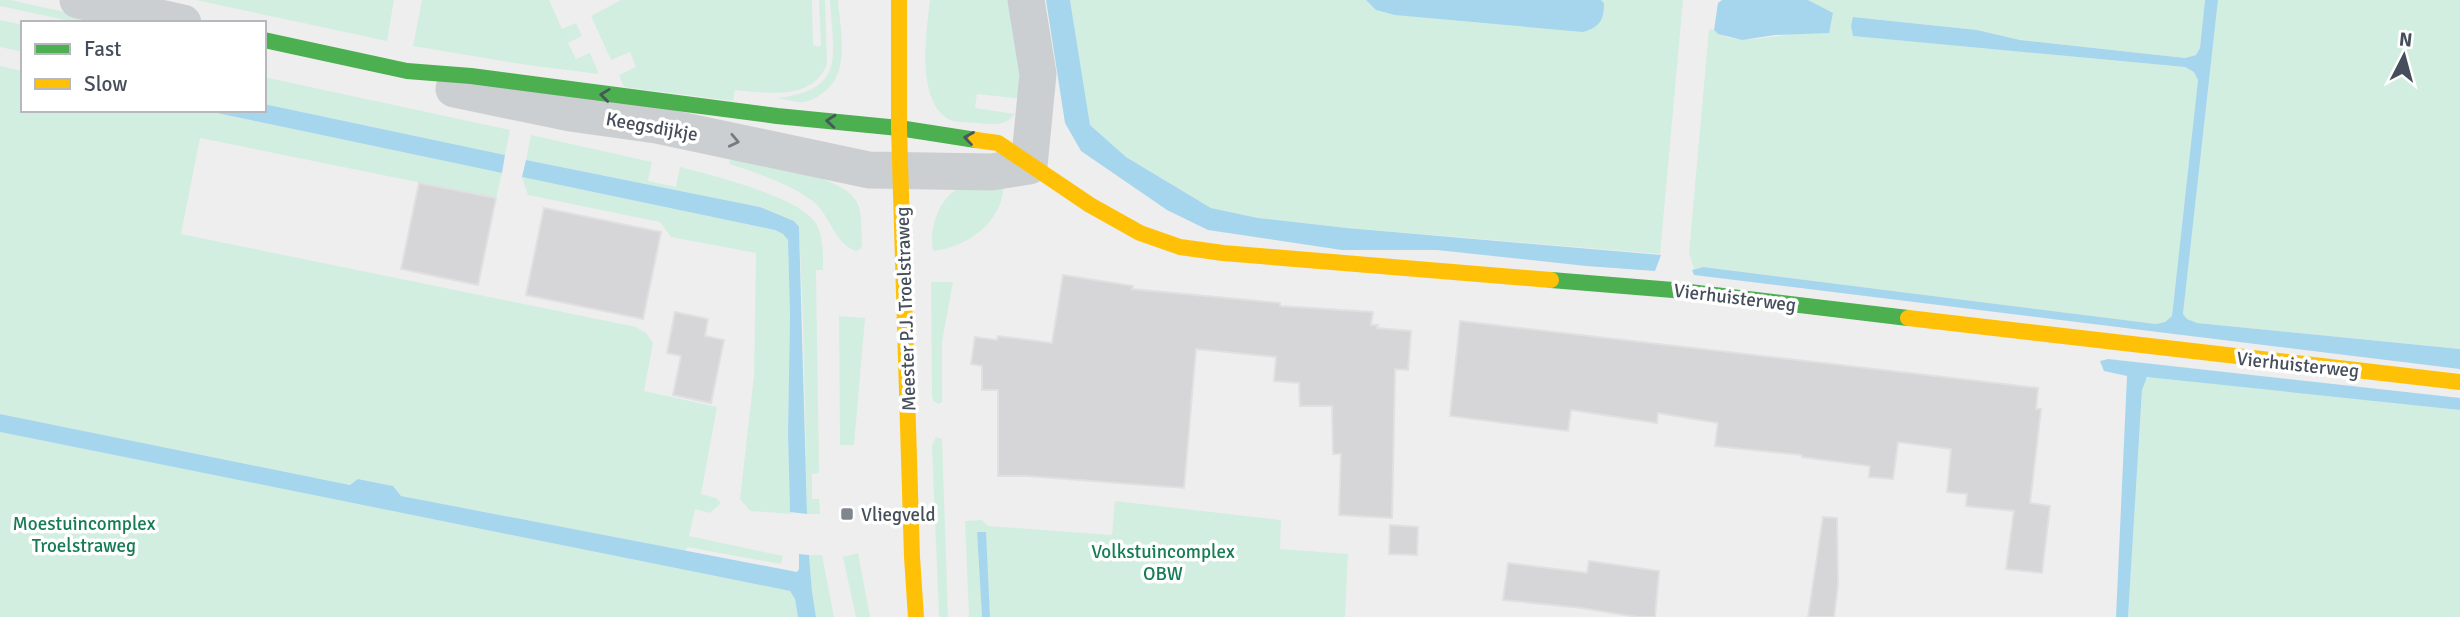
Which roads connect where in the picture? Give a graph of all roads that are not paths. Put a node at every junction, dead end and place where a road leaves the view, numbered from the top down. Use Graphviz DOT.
graph roads {
  1 [pos="78,0"];
  2 [pos="899,0"];
  3 [pos="1026,0"];
  4 [pos="174,21"];
  5 [pos="266,40"];
  6 [pos="407,71"];
  7 [pos="899,128"];
  8 [pos="1029,166"];
  9 [pos="900,172"];
  10 [pos="2460,382"];
  11 [pos="916,617"];
  1 -- 4 [label="street"];
  2 -- 7 [label="street, Meester P.J. Troelstraweg"];
  3 -- 8 [label="street"];
  5 -- 6 [label="street, Keegsdijkje"];
  7 -- 6 [label="street, Keegsdijkje, one-way"];
  6 -- 9 [label="street, Keegsdijkje, one-way"];
  8 -- 7 [label="street, Vierhuisterweg, one-way"];
  7 -- 9 [label="street, Meester P.J. Troelstraweg"];
  8 -- 9 [label="street"];
  8 -- 10 [label="street, Vierhuisterweg"];
  9 -- 11 [label="street, Meester P.J. Troelstraweg"];
}
